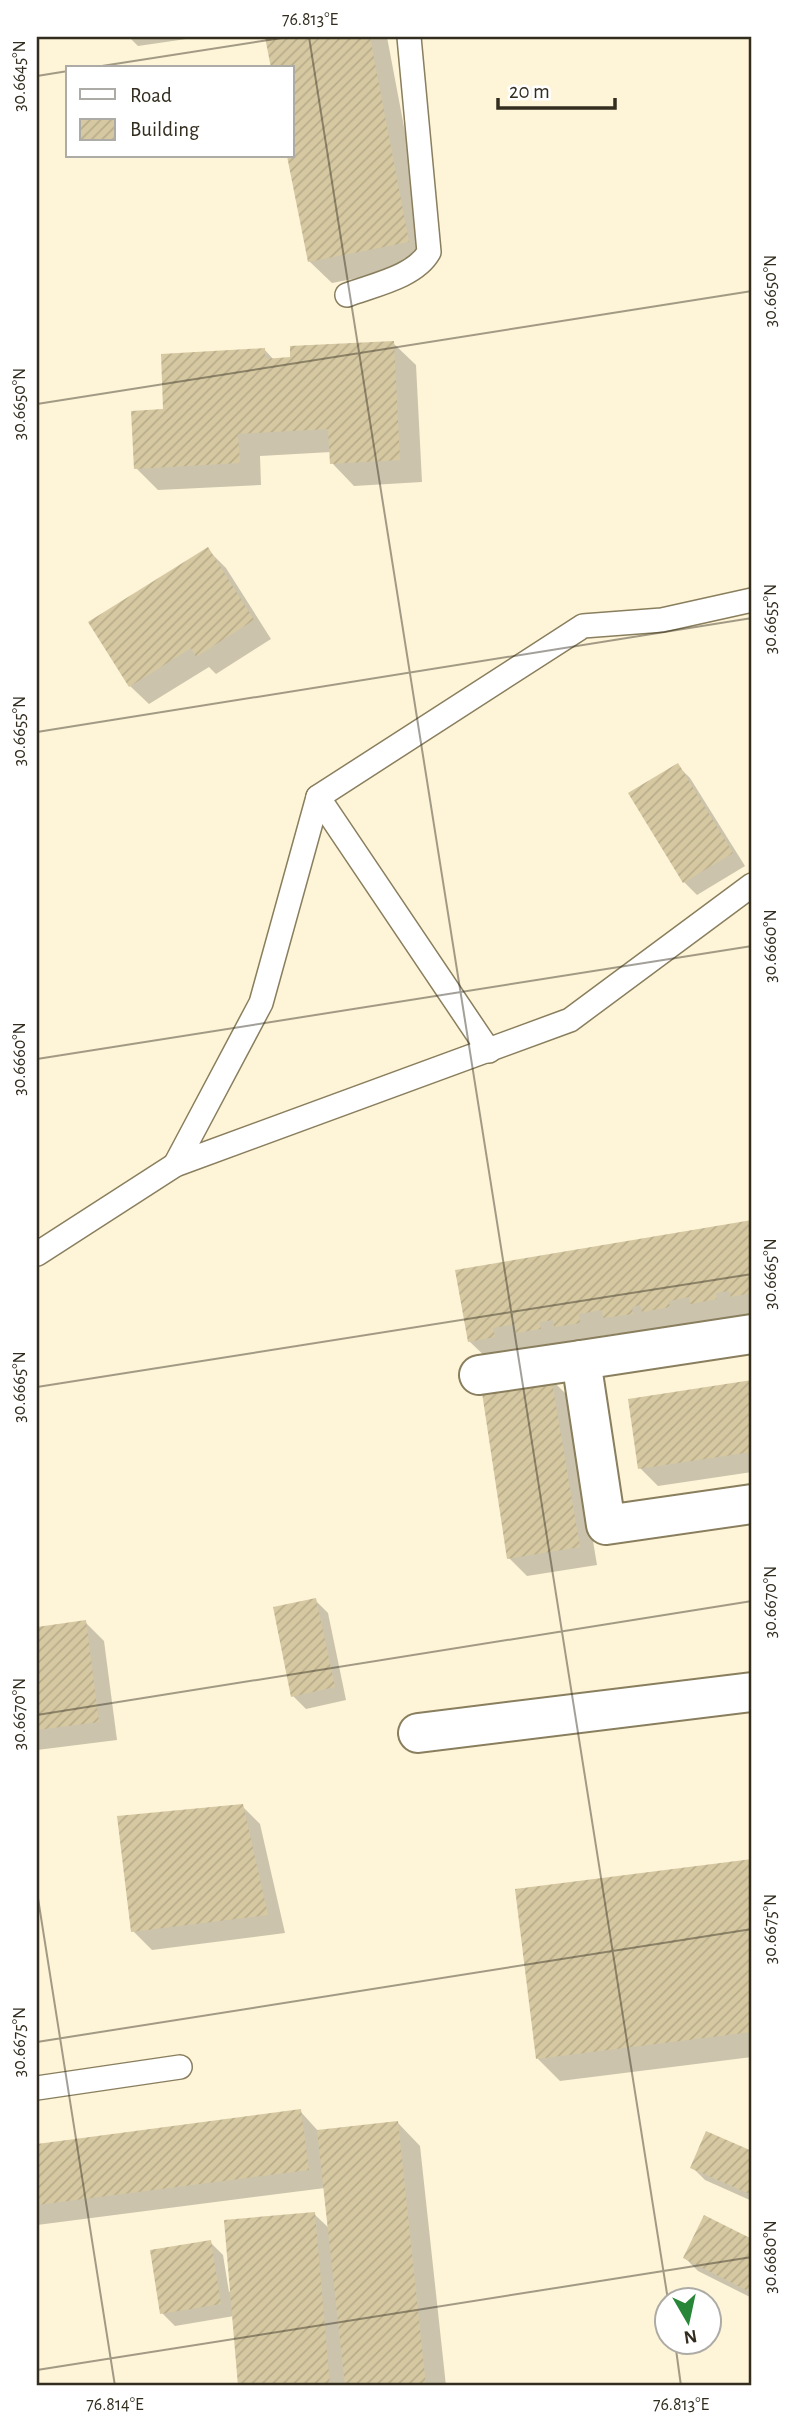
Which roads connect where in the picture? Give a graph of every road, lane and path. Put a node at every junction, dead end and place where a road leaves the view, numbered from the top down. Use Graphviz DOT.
graph roads {
  1 [pos="409,37"];
  2 [pos="347,295"];
  3 [pos="752,600"];
  4 [pos="318,797"];
  5 [pos="752,885"];
  6 [pos="489,1051"];
  7 [pos="175,1165"];
  8 [pos="37,1254"];
  9 [pos="752,1334"];
  10 [pos="581,1360"];
  11 [pos="479,1375"];
  12 [pos="752,1504"];
  13 [pos="752,1692"];
  14 [pos="418,1734"];
  15 [pos="180,2067"];
  16 [pos="37,2088"];
  1 -- 2 [label="lane"];
  3 -- 4 [label="lane"];
  4 -- 6 [label="lane"];
  4 -- 7 [label="lane"];
  5 -- 6 [label="lane"];
  6 -- 7 [label="lane"];
  7 -- 8 [label="lane"];
  9 -- 10 [label="street"];
  10 -- 11 [label="street"];
  10 -- 12 [label="street"];
  13 -- 14 [label="street"];
  15 -- 16 [label="lane"];
}
